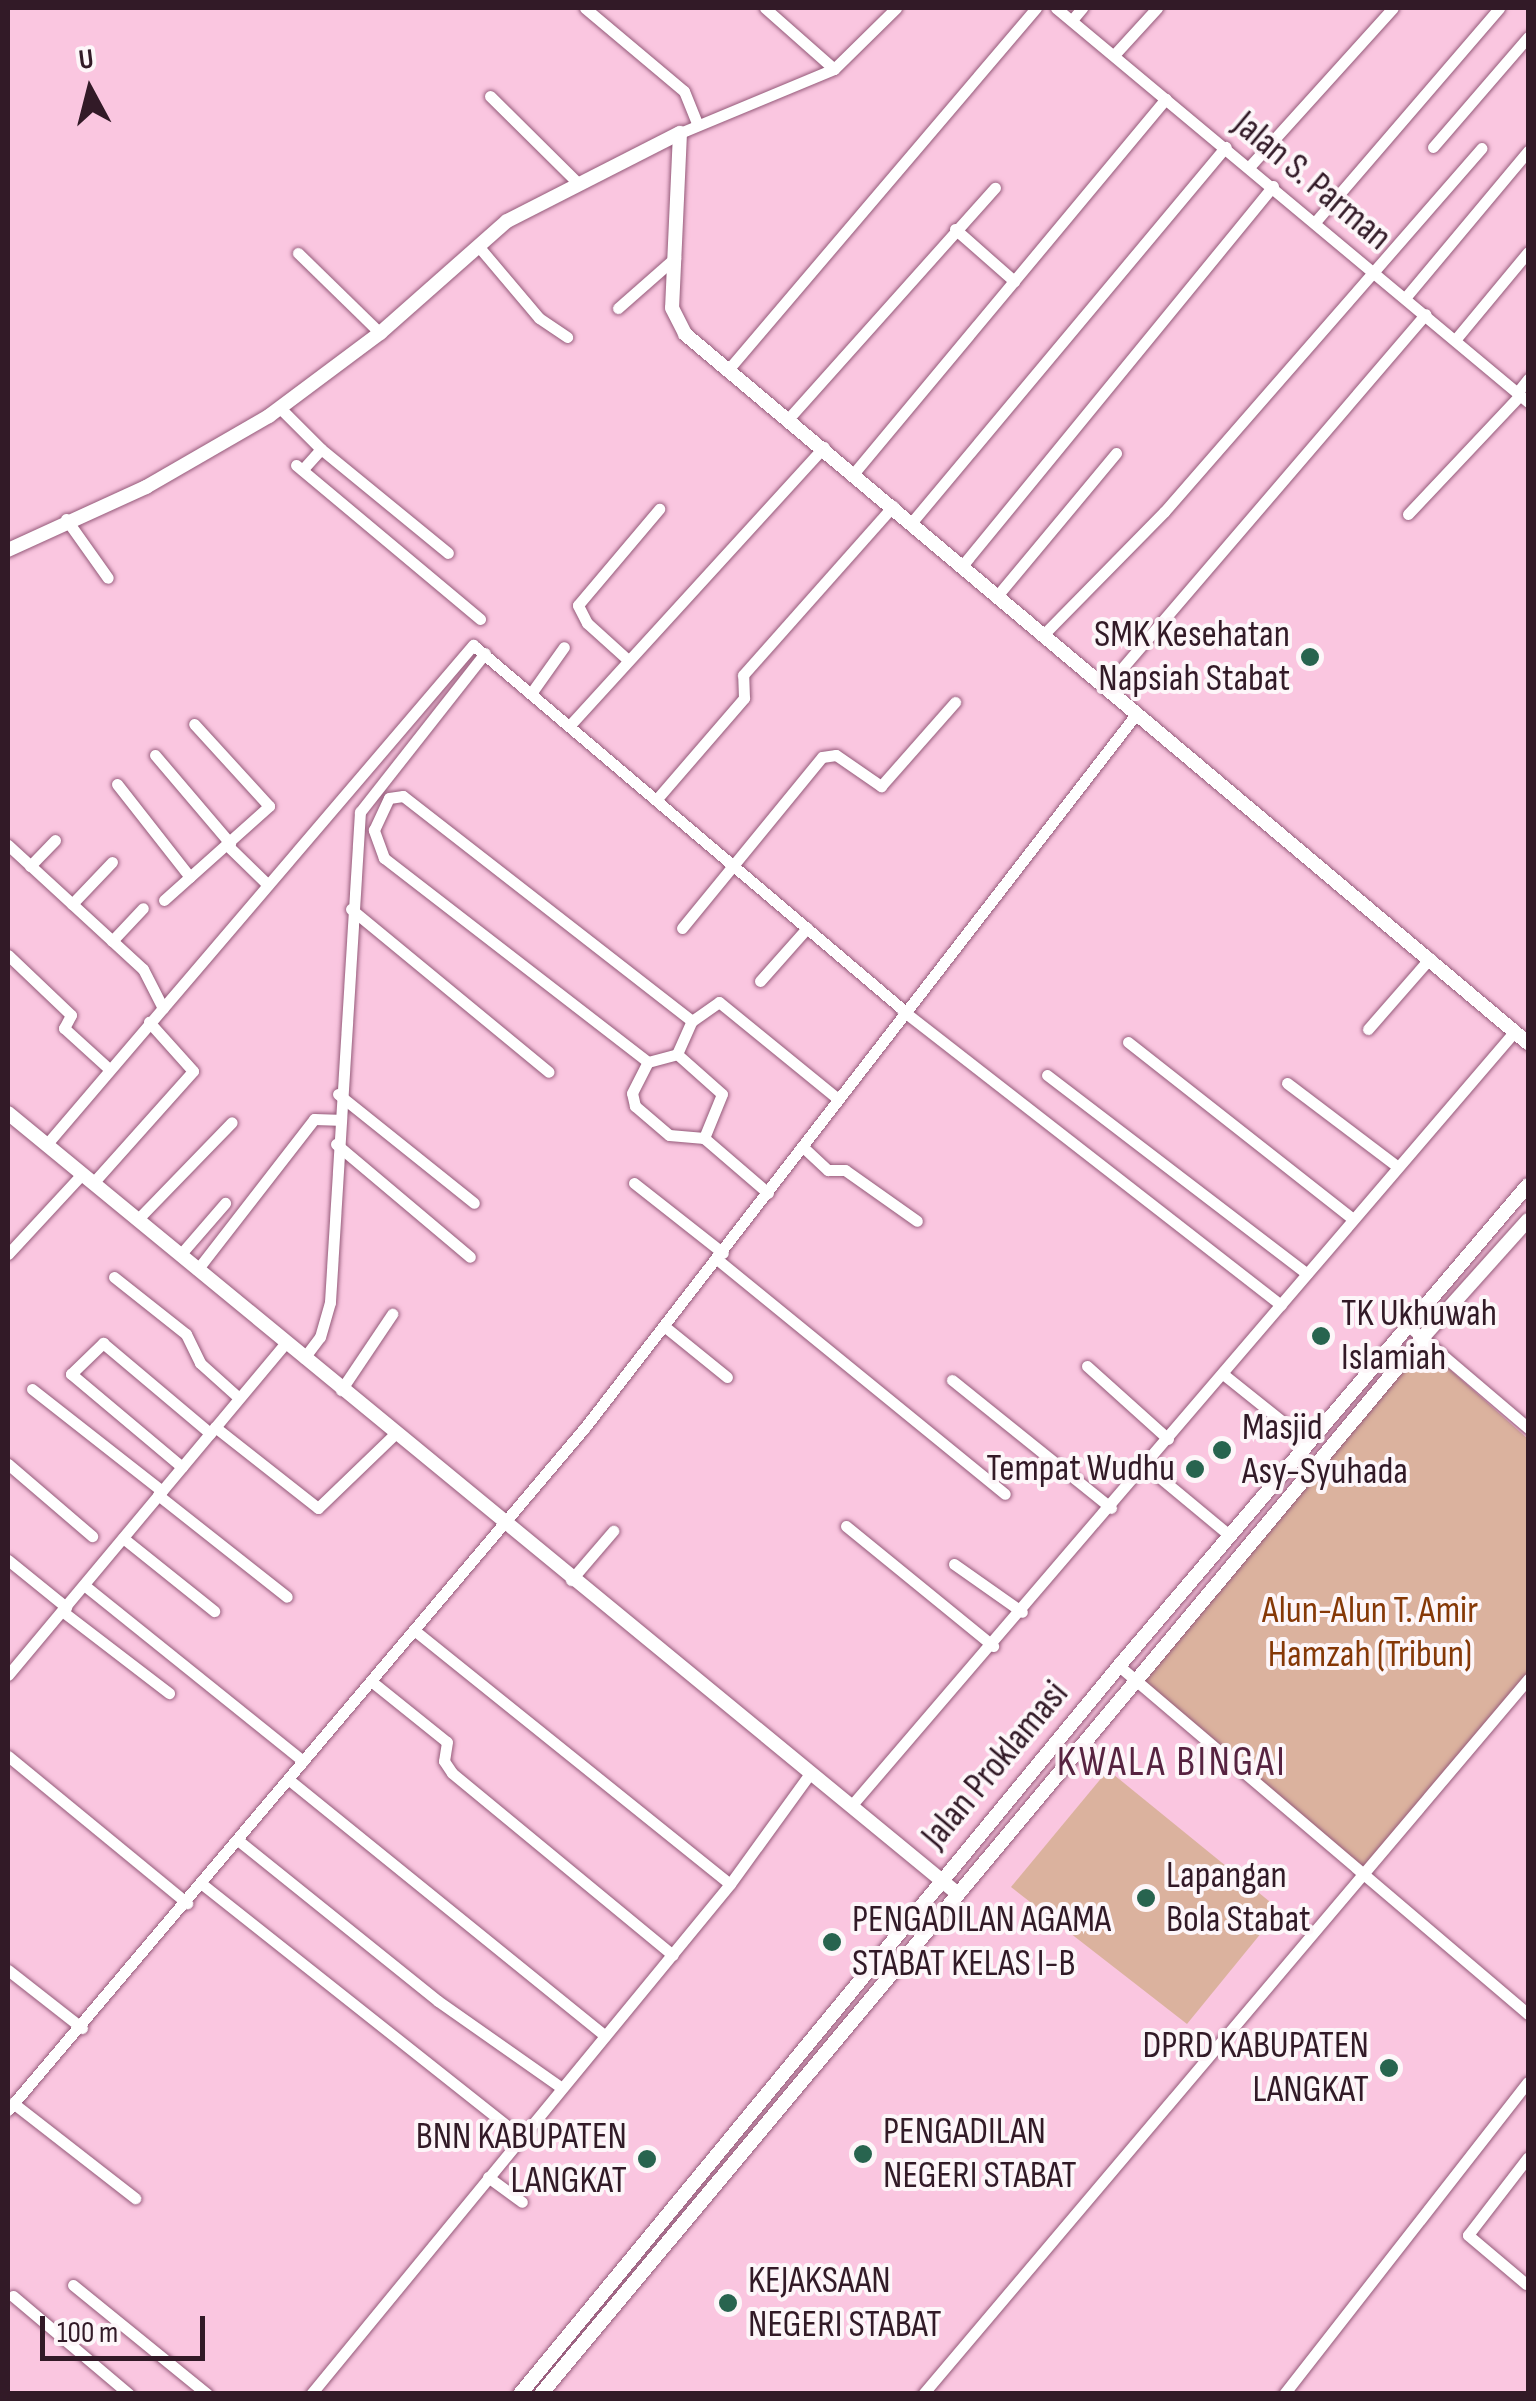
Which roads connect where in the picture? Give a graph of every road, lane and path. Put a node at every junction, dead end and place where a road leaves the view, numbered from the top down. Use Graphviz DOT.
graph roads {
  1 [pos="585,8"];
  2 [pos="764,8"];
  3 [pos="896,8"];
  4 [pos="1036,8"];
  5 [pos="1056,8"];
  6 [pos="1082,8"];
  7 [pos="1157,8"];
  8 [pos="1393,8"];
  9 [pos="1498,8"];
  10 [pos="1072,20"];
  11 [pos="1528,37"];
  12 [pos="1114,55"];
  13 [pos="834,68"];
  14 [pos="490,96"];
  15 [pos="1166,99"];
  16 [pos="696,123"];
  17 [pos="680,134"];
  18 [pos="1226,147"];
  19 [pos="1434,147"];
  20 [pos="1481,148"];
  21 [pos="1528,151"];
  22 [pos="1250,166"];
  23 [pos="577,182"];
  24 [pos="1274,186"];
  25 [pos="994,188"];
  26 [pos="1316,221"];
  27 [pos="954,229"];
  28 [pos="479,247"];
  29 [pos="1528,252"];
  30 [pos="298,253"];
  31 [pos="675,258"];
  32 [pos="1372,270"];
  33 [pos="1014,281"];
  34 [pos="1405,298"];
  35 [pos="618,308"];
  36 [pos="1426,314"];
  37 [pos="380,333"];
  38 [pos="567,337"];
  39 [pos="1454,340"];
  40 [pos="727,371"];
  41 [pos="1528,379"];
  42 [pos="1522,397"];
  43 [pos="280,408"];
  44 [pos="789,418"];
  45 [pos="824,447"];
  46 [pos="321,449"];
  47 [pos="1116,453"];
  48 [pos="854,473"];
  49 [pos="893,506"];
  50 [pos="659,509"];
  51 [pos="1408,514"];
  52 [pos="66,519"];
  53 [pos="912,522"];
  54 [pos="8,550"];
  55 [pos="448,554"];
  56 [pos="962,566"];
  57 [pos="108,578"];
  58 [pos="997,596"];
  59 [pos="480,619"];
  60 [pos="1043,635"];
  61 [pos="564,647"];
  62 [pos="482,650"];
  63 [pos="628,660"];
  64 [pos="1106,687"];
  65 [pos="532,692"];
  66 [pos="955,702"];
  67 [pos="1137,713"];
  68 [pos="194,724"];
  69 [pos="571,724"];
  70 [pos="155,755"];
  71 [pos="117,784"];
  72 [pos="656,800"];
  73 [pos="55,840"];
  74 [pos="229,844"];
  75 [pos="8,845"];
  76 [pos="112,862"];
  77 [pos="731,864"];
  78 [pos="30,866"];
  79 [pos="190,877"];
  80 [pos="268,885"];
  81 [pos="164,900"];
  82 [pos="72,904"];
  83 [pos="143,908"];
  84 [pos="350,909"];
  85 [pos="682,928"];
  86 [pos="806,928"];
  87 [pos="112,941"];
  88 [pos="8,955"];
  89 [pos="1430,958"];
  90 [pos="760,981"];
  91 [pos="162,1008"];
  92 [pos="902,1009"];
  93 [pos="692,1021"];
  94 [pos="149,1022"];
  95 [pos="1368,1029"];
  96 [pos="1524,1038"];
  97 [pos="1128,1042"];
  98 [pos="677,1054"];
  99 [pos="648,1062"];
  100 [pos="109,1070"];
  101 [pos="549,1072"];
  102 [pos="1046,1075"];
  103 [pos="1287,1083"];
  104 [pos="338,1094"];
  105 [pos="838,1098"];
  106 [pos="8,1113"];
  107 [pos="331,1118"];
  108 [pos="232,1122"];
  109 [pos="704,1138"];
  110 [pos="46,1144"];
  111 [pos="336,1144"];
  112 [pos="804,1147"];
  113 [pos="1398,1167"];
  114 [pos="87,1179"];
  115 [pos="634,1183"];
  116 [pos="1528,1185"];
  117 [pos="768,1193"];
  118 [pos="225,1202"];
  119 [pos="474,1203"];
  120 [pos="1353,1219"];
  121 [pos="137,1220"];
  122 [pos="917,1220"];
  123 [pos="1528,1220"];
  124 [pos="8,1254"];
  125 [pos="180,1255"];
  126 [pos="721,1256"];
  127 [pos="470,1258"];
  128 [pos="197,1270"];
  129 [pos="1307,1274"];
  130 [pos="114,1277"];
  131 [pos="1281,1305"];
  132 [pos="392,1314"];
  133 [pos="1406,1324"];
  134 [pos="664,1326"];
  135 [pos="1423,1337"];
  136 [pos="286,1342"];
  137 [pos="304,1358"];
  138 [pos="1087,1366"];
  139 [pos="1223,1374"];
  140 [pos="727,1377"];
  141 [pos="952,1380"];
  142 [pos="32,1389"];
  143 [pos="341,1390"];
  144 [pos="239,1398"];
  145 [pos="1528,1428"];
  146 [pos="213,1430"];
  147 [pos="395,1434"];
  148 [pos="1168,1439"];
  149 [pos="1308,1442"];
  150 [pos="8,1464"];
  151 [pos="1146,1466"];
  152 [pos="182,1467"];
  153 [pos="1005,1494"];
  154 [pos="163,1498"];
  155 [pos="1111,1508"];
  156 [pos="503,1525"];
  157 [pos="846,1526"];
  158 [pos="613,1531"];
  159 [pos="1229,1535"];
  160 [pos="92,1536"];
  161 [pos="128,1542"];
  162 [pos="8,1560"];
  163 [pos="954,1564"];
  164 [pos="571,1580"];
  165 [pos="91,1589"];
  166 [pos="287,1597"];
  167 [pos="214,1611"];
  168 [pos="1022,1612"];
  169 [pos="67,1614"];
  170 [pos="414,1630"];
  171 [pos="993,1646"];
  172 [pos="1119,1666"];
  173 [pos="8,1675"];
  174 [pos="1136,1678"];
  175 [pos="1528,1679"];
  176 [pos="371,1681"];
  177 [pos="169,1693"];
  178 [pos="8,1756"];
  179 [pos="303,1761"];
  180 [pos="812,1772"];
  181 [pos="288,1780"];
  182 [pos="851,1806"];
  183 [pos="239,1842"];
  184 [pos="1361,1876"];
  185 [pos="940,1881"];
  186 [pos="202,1884"];
  187 [pos="730,1884"];
  188 [pos="958,1894"];
  189 [pos="187,1902"];
  190 [pos="672,1955"];
  191 [pos="8,1970"];
  192 [pos="1528,2014"];
  193 [pos="82,2028"];
  194 [pos="605,2036"];
  195 [pos="1528,2082"];
  196 [pos="562,2088"];
  197 [pos="10,2106"];
  198 [pos="520,2137"];
  199 [pos="1528,2157"];
  200 [pos="488,2177"];
  201 [pos="689,2187"];
  202 [pos="704,2197"];
  203 [pos="134,2198"];
  204 [pos="522,2202"];
  205 [pos="1526,2284"];
  206 [pos="72,2285"];
  207 [pos="13,2296"];
  208 [pos="128,2394"];
  209 [pos="207,2394"];
  210 [pos="310,2394"];
  211 [pos="520,2394"];
  212 [pos="541,2394"];
  213 [pos="923,2394"];
  214 [pos="1284,2394"];
  1 -- 16 [label="street"];
  2 -- 13 [label="street"];
  3 -- 13 [label="street"];
  4 -- 40 [label="street"];
  5 -- 10 [label="street, Jalan S. Parman"];
  6 -- 10 [label="street"];
  7 -- 12 [label="street"];
  8 -- 22 [label="street"];
  9 -- 26 [label="street"];
  10 -- 12 [label="street, Jalan S. Parman"];
  11 -- 19 [label="street"];
  12 -- 15 [label="street, Jalan S. Parman"];
  13 -- 16 [label="street"];
  14 -- 23 [label="street"];
  15 -- 18 [label="street, Jalan S. Parman"];
  15 -- 33 [label="street"];
  16 -- 17 [label="street"];
  17 -- 23 [label="street"];
  17 -- 31 [label="street"];
  18 -- 22 [label="street, Jalan S. Parman"];
  18 -- 53 [label="street"];
  20 -- 32 [label="street"];
  21 -- 34 [label="street"];
  22 -- 24 [label="street, Jalan S. Parman"];
  23 -- 28 [label="street"];
  24 -- 26 [label="street, Jalan S. Parman"];
  24 -- 56 [label="street"];
  25 -- 27 [label="street"];
  26 -- 32 [label="street, Jalan S. Parman"];
  27 -- 33 [label="street"];
  27 -- 44 [label="street"];
  28 -- 37 [label="street"];
  28 -- 38 [label="street"];
  29 -- 39 [label="street"];
  30 -- 37 [label="street"];
  31 -- 35 [label="street"];
  31 -- 40 [label="street"];
  32 -- 34 [label="street, Jalan S. Parman"];
  32 -- 60 [label="street"];
  33 -- 48 [label="street"];
  34 -- 36 [label="street, Jalan S. Parman"];
  36 -- 39 [label="street, Jalan S. Parman"];
  36 -- 64 [label="street"];
  37 -- 43 [label="street"];
  39 -- 42 [label="street, Jalan S. Parman"];
  40 -- 44 [label="street"];
  41 -- 42 [label="street"];
  42 -- 51 [label="street"];
  43 -- 46 [label="street"];
  43 -- 52 [label="street"];
  44 -- 45 [label="street"];
  45 -- 48 [label="street"];
  45 -- 63 [label="street"];
  46 -- 55 [label="street"];
  46 -- 59 [label="street"];
  47 -- 58 [label="street"];
  48 -- 49 [label="street"];
  49 -- 53 [label="street"];
  49 -- 72 [label="street"];
  50 -- 63 [label="street"];
  52 -- 54 [label="street"];
  52 -- 57 [label="street"];
  53 -- 56 [label="street"];
  56 -- 58 [label="street"];
  58 -- 60 [label="street"];
  60 -- 64 [label="street"];
  61 -- 65 [label="street"];
  62 -- 65 [label="street"];
  62 -- 80 [label="street"];
  62 -- 84 [label="street"];
  63 -- 69 [label="street"];
  64 -- 67 [label="street"];
  65 -- 69 [label="street"];
  66 -- 77 [label="street"];
  67 -- 89 [label="street"];
  67 -- 92 [label="street"];
  68 -- 74 [label="street"];
  69 -- 72 [label="street"];
  70 -- 74 [label="street"];
  71 -- 79 [label="street"];
  72 -- 77 [label="street"];
  73 -- 78 [label="street"];
  74 -- 79 [label="street"];
  74 -- 80 [label="street"];
  75 -- 78 [label="street"];
  76 -- 82 [label="street"];
  77 -- 85 [label="street"];
  77 -- 86 [label="street"];
  78 -- 82 [label="street"];
  79 -- 81 [label="street"];
  80 -- 91 [label="street"];
  82 -- 87 [label="street"];
  83 -- 87 [label="street"];
  84 -- 101 [label="street"];
  84 -- 104 [label="street"];
  86 -- 90 [label="street"];
  86 -- 92 [label="street"];
  87 -- 91 [label="street"];
  88 -- 100 [label="street"];
  89 -- 95 [label="street"];
  89 -- 96 [label="street"];
  91 -- 94 [label="street"];
  92 -- 105 [label="street"];
  92 -- 131 [label="street"];
  93 -- 98 [label="street"];
  93 -- 99 [label="street"];
  93 -- 105 [label="street"];
  94 -- 100 [label="street"];
  94 -- 114 [label="street"];
  96 -- 113 [label="street"];
  97 -- 120 [label="street"];
  98 -- 99 [label="street"];
  98 -- 109 [label="street"];
  99 -- 109 [label="street"];
  100 -- 110 [label="street"];
  102 -- 129 [label="street"];
  103 -- 113 [label="street"];
  104 -- 107 [label="street"];
  104 -- 119 [label="street"];
  105 -- 112 [label="street"];
  106 -- 110 [label="street"];
  107 -- 111 [label="street"];
  107 -- 128 [label="street"];
  108 -- 121 [label="street"];
  109 -- 117 [label="street"];
  110 -- 114 [label="street"];
  111 -- 127 [label="street"];
  111 -- 137 [label="street"];
  112 -- 117 [label="street"];
  112 -- 122 [label="street"];
  113 -- 120 [label="street"];
  114 -- 121 [label="street"];
  114 -- 124 [label="street"];
  115 -- 126 [label="street"];
  116 -- 133 [label="street, Jalan Proklamasi"];
  117 -- 126 [label="street"];
  118 -- 125 [label="street"];
  120 -- 129 [label="street"];
  121 -- 125 [label="street"];
  123 -- 135 [label="street, Jalan Proklamasi"];
  125 -- 128 [label="street"];
  126 -- 134 [label="street"];
  126 -- 153 [label="street"];
  128 -- 136 [label="street"];
  129 -- 131 [label="street"];
  130 -- 144 [label="street"];
  131 -- 139 [label="street"];
  132 -- 143 [label="street"];
  133 -- 135 [label="street"];
  133 -- 149 [label="street, Jalan Proklamasi"];
  134 -- 140 [label="street"];
  134 -- 156 [label="street"];
  135 -- 145 [label="street"];
  135 -- 174 [label="street, Jalan Proklamasi"];
  136 -- 137 [label="street"];
  136 -- 144 [label="street"];
  137 -- 143 [label="street"];
  138 -- 148 [label="street"];
  139 -- 148 [label="street"];
  139 -- 149 [label="street"];
  141 -- 155 [label="street"];
  142 -- 154 [label="street"];
  143 -- 147 [label="street"];
  144 -- 146 [label="street"];
  146 -- 147 [label="street"];
  146 -- 152 [label="street"];
  146 -- 152 [label="street"];
  147 -- 156 [label="street"];
  148 -- 151 [label="street"];
  149 -- 159 [label="street, Jalan Proklamasi"];
  150 -- 160 [label="street"];
  151 -- 155 [label="street"];
  151 -- 159 [label="street"];
  152 -- 154 [label="street"];
  154 -- 161 [label="street"];
  154 -- 166 [label="street"];
  155 -- 168 [label="street"];
  156 -- 164 [label="street"];
  156 -- 170 [label="street"];
  157 -- 171 [label="street"];
  158 -- 164 [label="street"];
  159 -- 172 [label="street, Jalan Proklamasi"];
  161 -- 165 [label="street"];
  161 -- 167 [label="street"];
  162 -- 169 [label="street"];
  163 -- 168 [label="street"];
  164 -- 180 [label="street"];
  165 -- 169 [label="street"];
  165 -- 179 [label="street"];
  168 -- 171 [label="street"];
  169 -- 173 [label="street"];
  169 -- 177 [label="street"];
  170 -- 176 [label="street"];
  170 -- 187 [label="street"];
  171 -- 182 [label="street"];
  172 -- 174 [label="street"];
  172 -- 185 [label="street, Jalan Proklamasi"];
  174 -- 184 [label="street"];
  174 -- 188 [label="street, Jalan Proklamasi"];
  175 -- 184 [label="street"];
  176 -- 179 [label="street"];
  176 -- 190 [label="street"];
  178 -- 189 [label="street"];
  179 -- 181 [label="street"];
  180 -- 182 [label="street"];
  180 -- 187 [label="street"];
  181 -- 183 [label="street"];
  181 -- 194 [label="street"];
  182 -- 185 [label="street"];
  183 -- 186 [label="street"];
  183 -- 196 [label="street"];
  184 -- 192 [label="street"];
  184 -- 213 [label="street"];
  185 -- 188 [label="street"];
  185 -- 201 [label="street, Jalan Proklamasi"];
  186 -- 189 [label="street"];
  186 -- 198 [label="street"];
  187 -- 190 [label="street"];
  188 -- 202 [label="street, Jalan Proklamasi"];
  189 -- 193 [label="street"];
  190 -- 194 [label="street"];
  191 -- 193 [label="street"];
  193 -- 197 [label="street"];
  194 -- 196 [label="street"];
  195 -- 214 [label="street"];
  196 -- 198 [label="street"];
  197 -- 203 [label="street"];
  198 -- 200 [label="street"];
  199 -- 205 [label="street"];
  200 -- 204 [label="street"];
  200 -- 210 [label="street"];
  201 -- 202 [label="street"];
  201 -- 211 [label="street, Jalan Proklamasi"];
  202 -- 212 [label="street, Jalan Proklamasi"];
  206 -- 209 [label="street"];
  207 -- 208 [label="street"];
}
